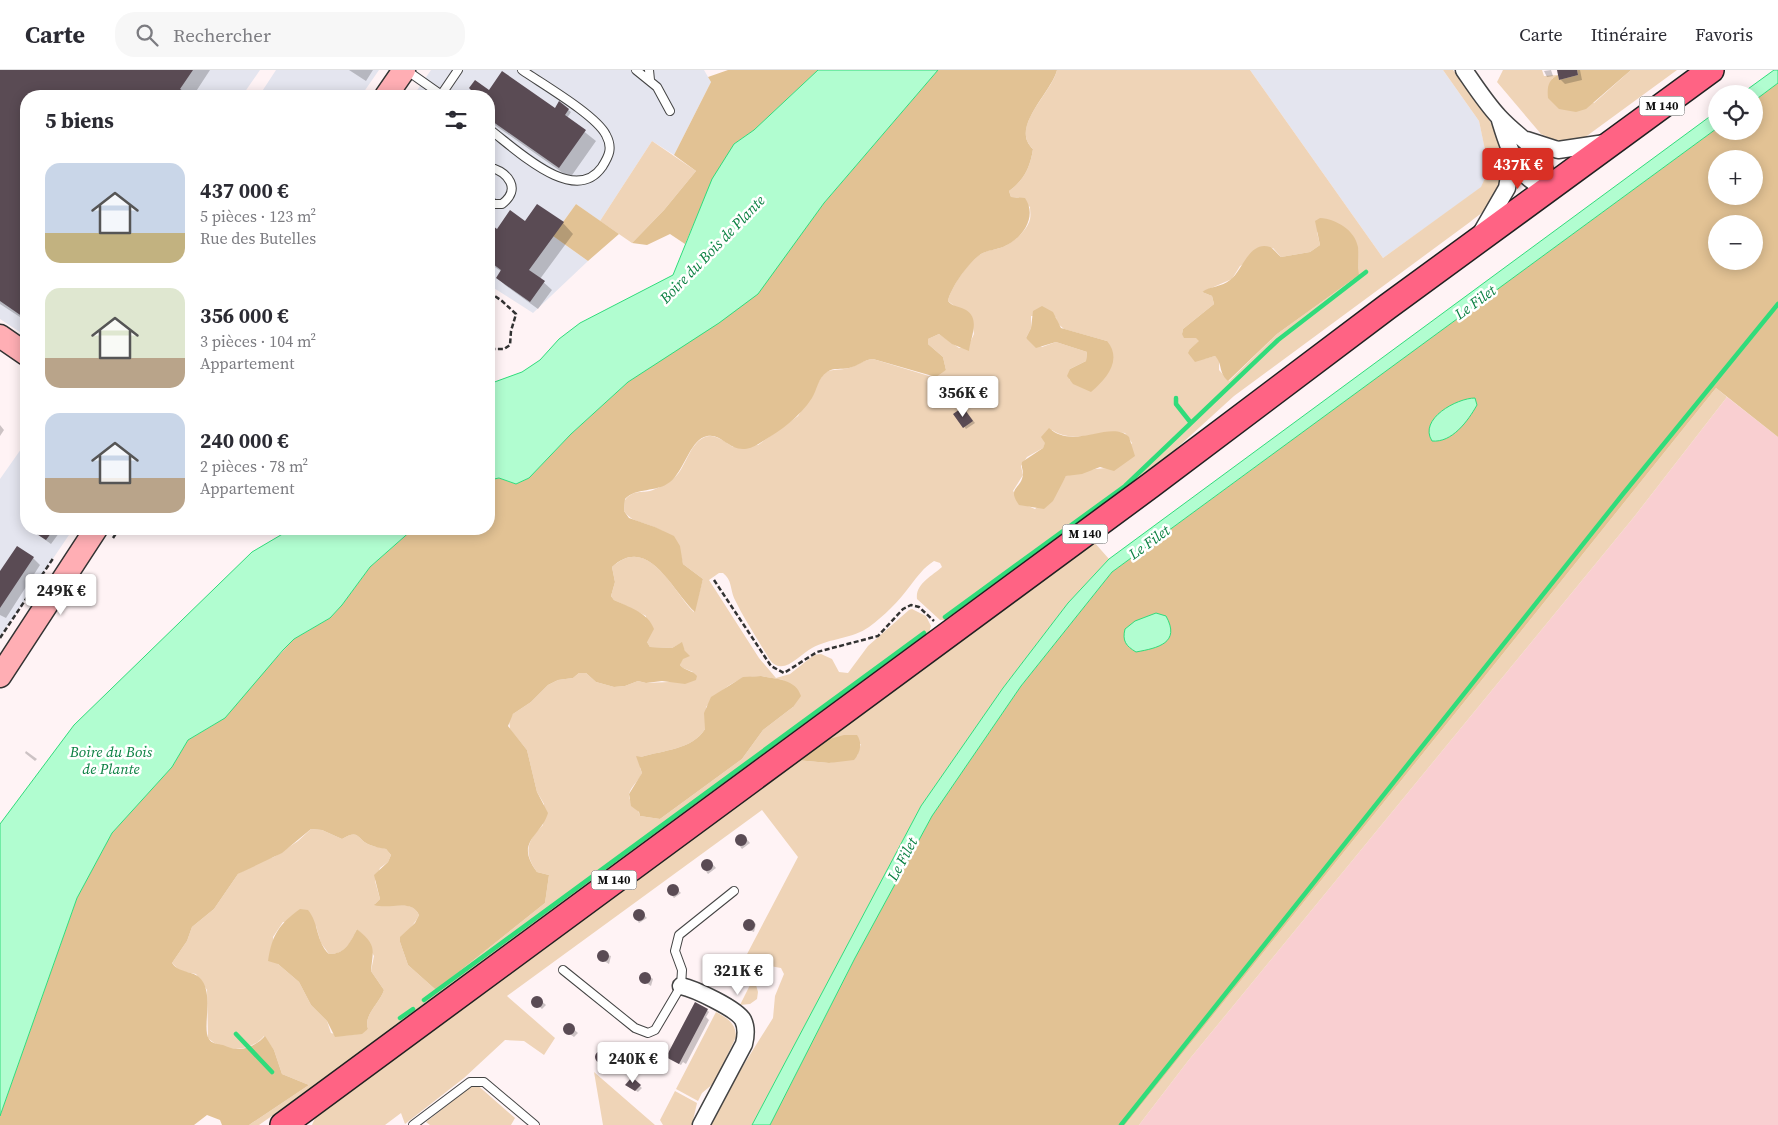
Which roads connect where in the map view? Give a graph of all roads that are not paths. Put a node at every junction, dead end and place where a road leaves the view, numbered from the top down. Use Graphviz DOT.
graph roads {
  1 [pos="405,70"];
  2 [pos="458,70"];
  3 [pos="522,70"];
  4 [pos="636,70"];
  5 [pos="649,70"];
  6 [pos="1464,70"];
  7 [pos="1711,70"];
  8 [pos="650,80"];
  9 [pos="390,90"];
  10 [pos="433,90"];
  11 [pos="446,90"];
  12 [pos="670,111"];
  13 [pos="1499,118"];
  14 [pos="495,133"];
  15 [pos="1525,139"];
  16 [pos="1613,141"];
  17 [pos="1512,158"];
  18 [pos="495,170"];
  19 [pos="1548,189"];
  20 [pos="495,204"];
  21 [pos="1474,243"];
  22 [pos="0,336"];
  23 [pos="20,350"];
  24 [pos="92,535"];
  25 [pos="0,676"];
  26 [pos="734,891"];
  27 [pos="563,970"];
  28 [pos="681,986"];
  29 [pos="283,1125"];
  30 [pos="414,1125"];
  31 [pos="535,1125"];
  32 [pos="702,1125"];
  1 -- 9 [label="main road"];
  1 -- 10 [label="lane"];
  2 -- 11 [label="lane"];
  3 -- 14 [label="lane"];
  4 -- 8 [label="lane"];
  5 -- 8 [label="lane"];
  6 -- 13 [label="street"];
  7 -- 16 [label="main road, M 140"];
  8 -- 12 [label="lane"];
  13 -- 15 [label="street"];
  13 -- 17 [label="street"];
  15 -- 16 [label="street"];
  15 -- 19 [label="street"];
  16 -- 19 [label="main road, M 140"];
  17 -- 19 [label="street"];
  17 -- 21 [label="street"];
  18 -- 20 [label="lane"];
  19 -- 21 [label="main road, M 140"];
  21 -- 29 [label="main road, M 140"];
  22 -- 23 [label="main road"];
  24 -- 25 [label="main road"];
  26 -- 28 [label="lane"];
  27 -- 28 [label="lane"];
  28 -- 32 [label="street"];
  30 -- 31 [label="lane"];
}
